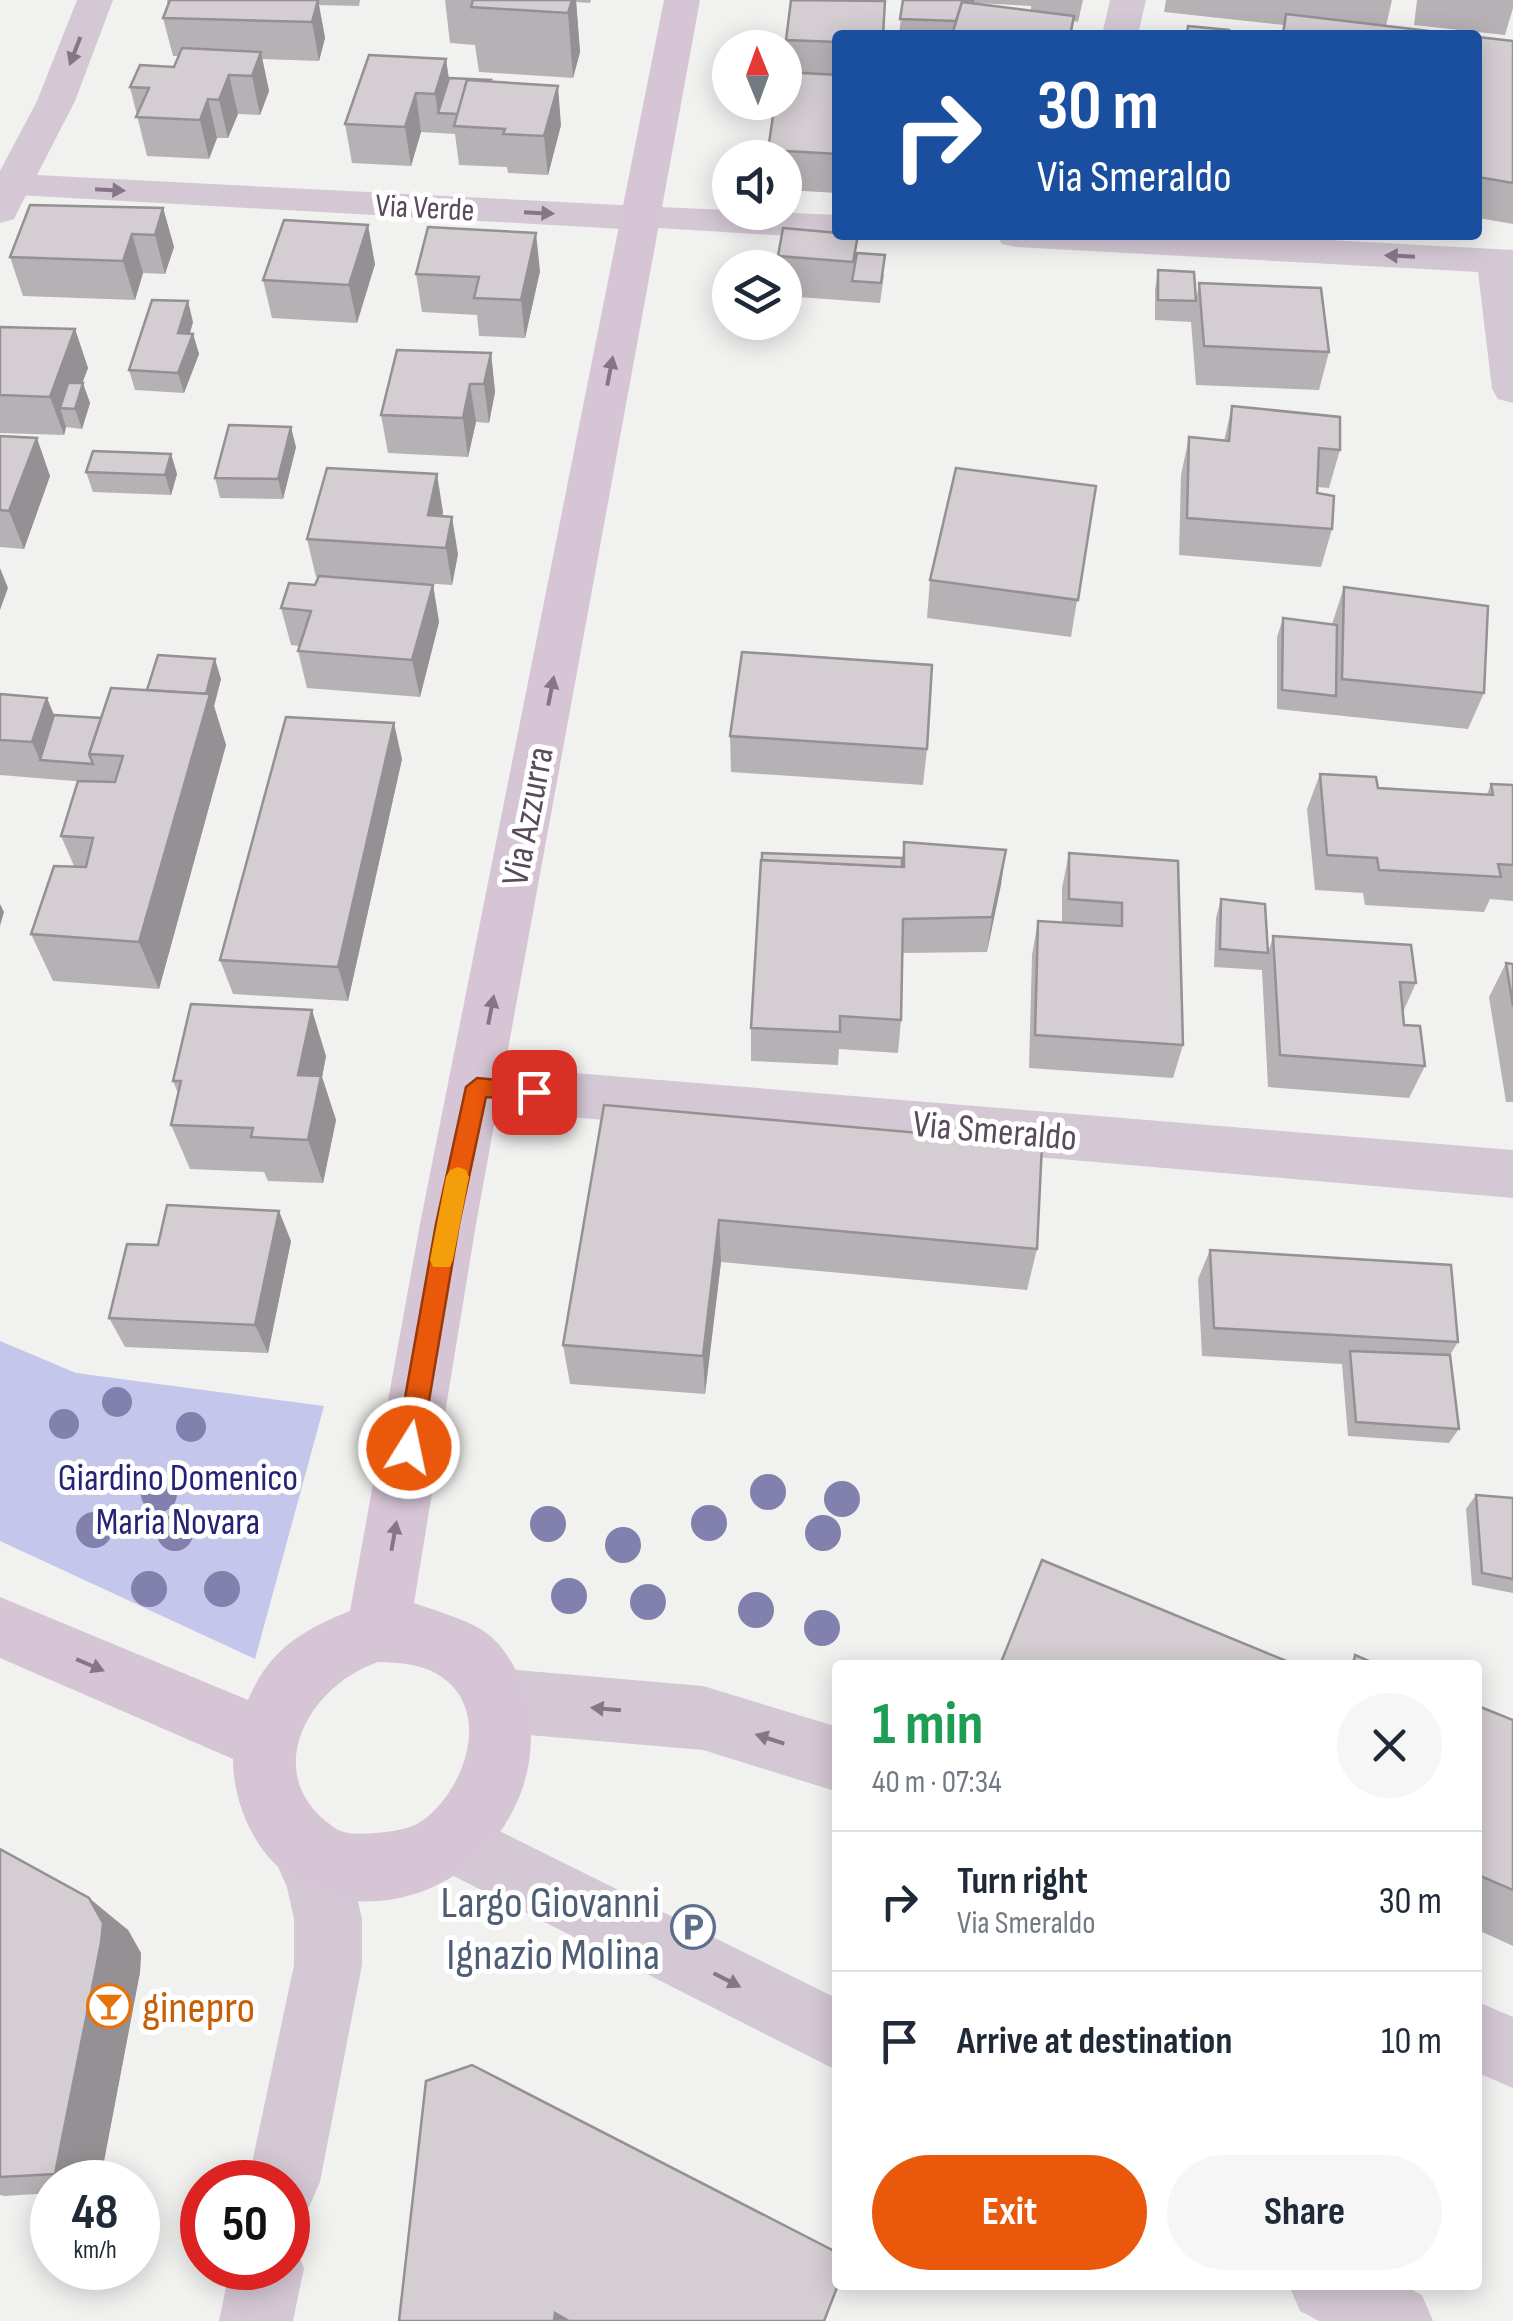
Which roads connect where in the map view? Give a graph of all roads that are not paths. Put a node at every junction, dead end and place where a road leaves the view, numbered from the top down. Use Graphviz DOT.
graph roads {
  1 [pos="95,0"];
  2 [pos="682,0"];
  3 [pos="1128,0"];
  4 [pos="1121,30"];
  5 [pos="4,183"];
  6 [pos="638,218"];
  7 [pos="832,227"];
  8 [pos="1142,240"];
  9 [pos="1505,261"];
  10 [pos="1513,389"];
  11 [pos="477,1087"];
  12 [pos="1513,1174"];
  13 [pos="0,1627"];
  14 [pos="378,1632"];
  15 [pos="496,1700"];
  16 [pos="266,1740"];
  17 [pos="832,1758"];
  18 [pos="302,1847"];
  19 [pos="435,1851"];
  20 [pos="328,1965"];
  21 [pos="832,2033"];
  22 [pos="1482,2040"];
  23 [pos="1513,2053"];
  24 [pos="288,2160"];
  25 [pos="262,2290"];
  26 [pos="1336,2290"];
  27 [pos="256,2321"];
  28 [pos="1396,2321"];
  1 -- 5 [label="street, one-way"];
  2 -- 6 [label="main road, Via Azzurra"];
  3 -- 4 [label="street"];
  5 -- 6 [label="street, Via Verde, one-way"];
  6 -- 7 [label="street, Via Verde"];
  11 -- 6 [label="main road, Via Azzurra, one-way"];
  9 -- 8 [label="street, one-way"];
  9 -- 10 [label="street"];
  11 -- 12 [label="street, Via Smeraldo"];
  14 -- 11 [label="main road, Via Azzurra, one-way"];
  13 -- 16 [label="main road, one-way"];
  14 -- 15 [label="main road"];
  14 -- 16 [label="main road"];
  17 -- 15 [label="street, one-way"];
  15 -- 19 [label="main road"];
  16 -- 18 [label="main road"];
  18 -- 19 [label="main road"];
  18 -- 20 [label="street"];
  19 -- 20 [label="street"];
  19 -- 21 [label="street, one-way"];
  20 -- 24 [label="street"];
  22 -- 23 [label="street"];
  25 -- 27 [label="street"];
  26 -- 28 [label="street"];
}
